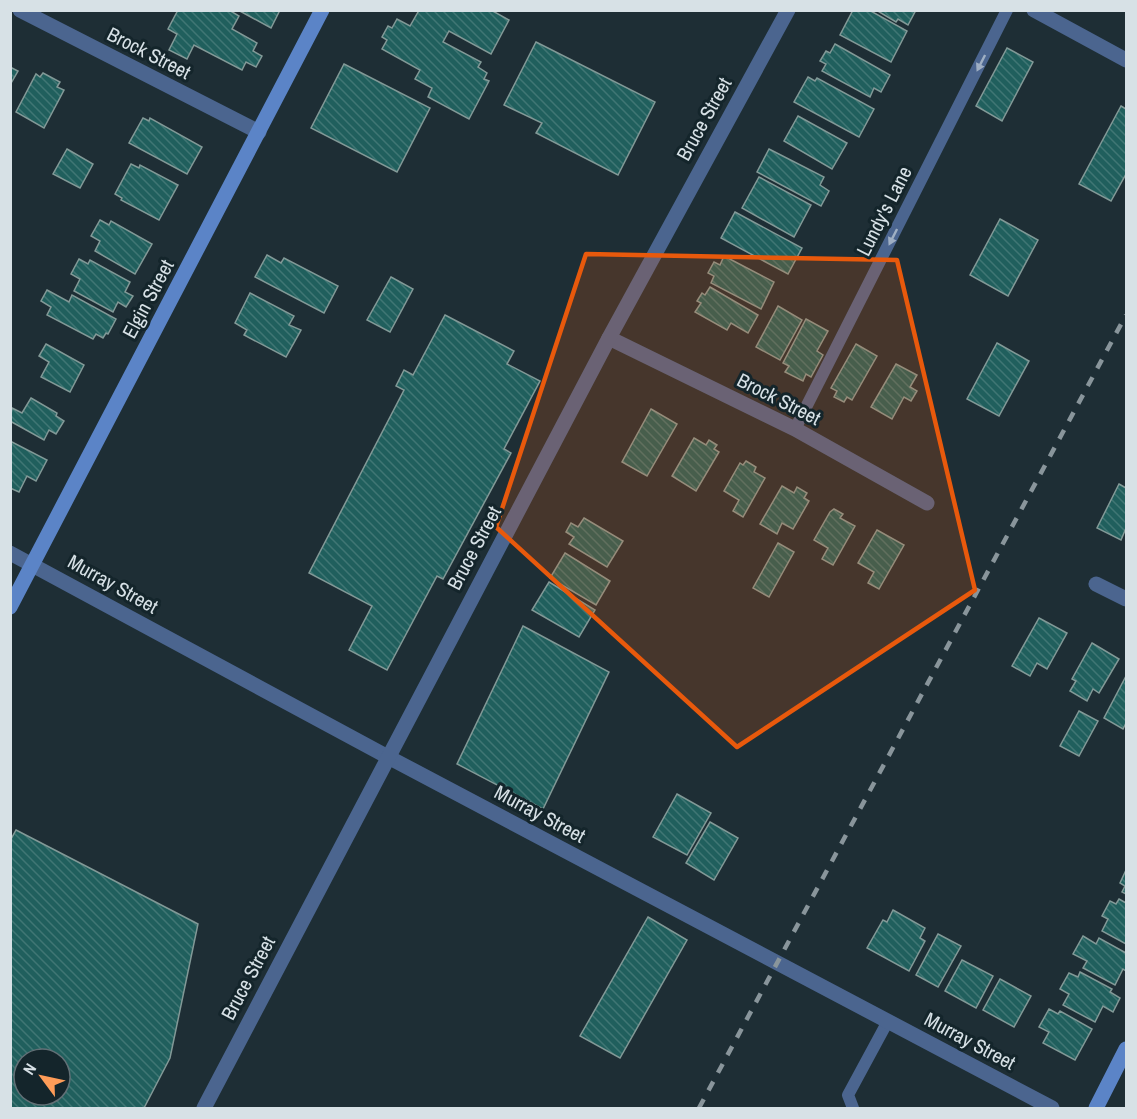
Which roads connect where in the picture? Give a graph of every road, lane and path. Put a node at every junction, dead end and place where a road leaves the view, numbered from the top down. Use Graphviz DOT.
graph roads {
  1 [pos="20,10"];
  2 [pos="322,10"];
  3 [pos="788,10"];
  4 [pos="1007,10"];
  5 [pos="1034,10"];
  6 [pos="1126,60"];
  7 [pos="259,132"];
  8 [pos="609,338"];
  9 [pos="795,429"];
  10 [pos="927,503"];
  11 [pos="10,553"];
  12 [pos="32,564"];
  13 [pos="1096,584"];
  14 [pos="1126,599"];
  15 [pos="10,607"];
  16 [pos="388,757"];
  17 [pos="888,1021"];
  18 [pos="1126,1049"];
  19 [pos="204,1108"];
  20 [pos="853,1108"];
  21 [pos="1052,1108"];
  22 [pos="1096,1108"];
  1 -- 7 [label="street, Brock Street"];
  2 -- 7 [label="main road, Elgin Street"];
  3 -- 8 [label="street, Bruce Street"];
  4 -- 9 [label="lane, Lundy's Lane, one-way"];
  5 -- 6 [label="street"];
  7 -- 12 [label="main road, Elgin Street"];
  8 -- 9 [label="street, Brock Street"];
  8 -- 16 [label="street, Bruce Street"];
  9 -- 10 [label="street, Brock Street"];
  11 -- 12 [label="street, Murray Street"];
  12 -- 15 [label="main road, Elgin Street"];
  12 -- 16 [label="street, Murray Street"];
  13 -- 14 [label="street"];
  16 -- 17 [label="street, Murray Street"];
  16 -- 19 [label="street, Bruce Street"];
  17 -- 20 [label="lane"];
  17 -- 21 [label="street, Murray Street"];
  18 -- 22 [label="main road"];
}
